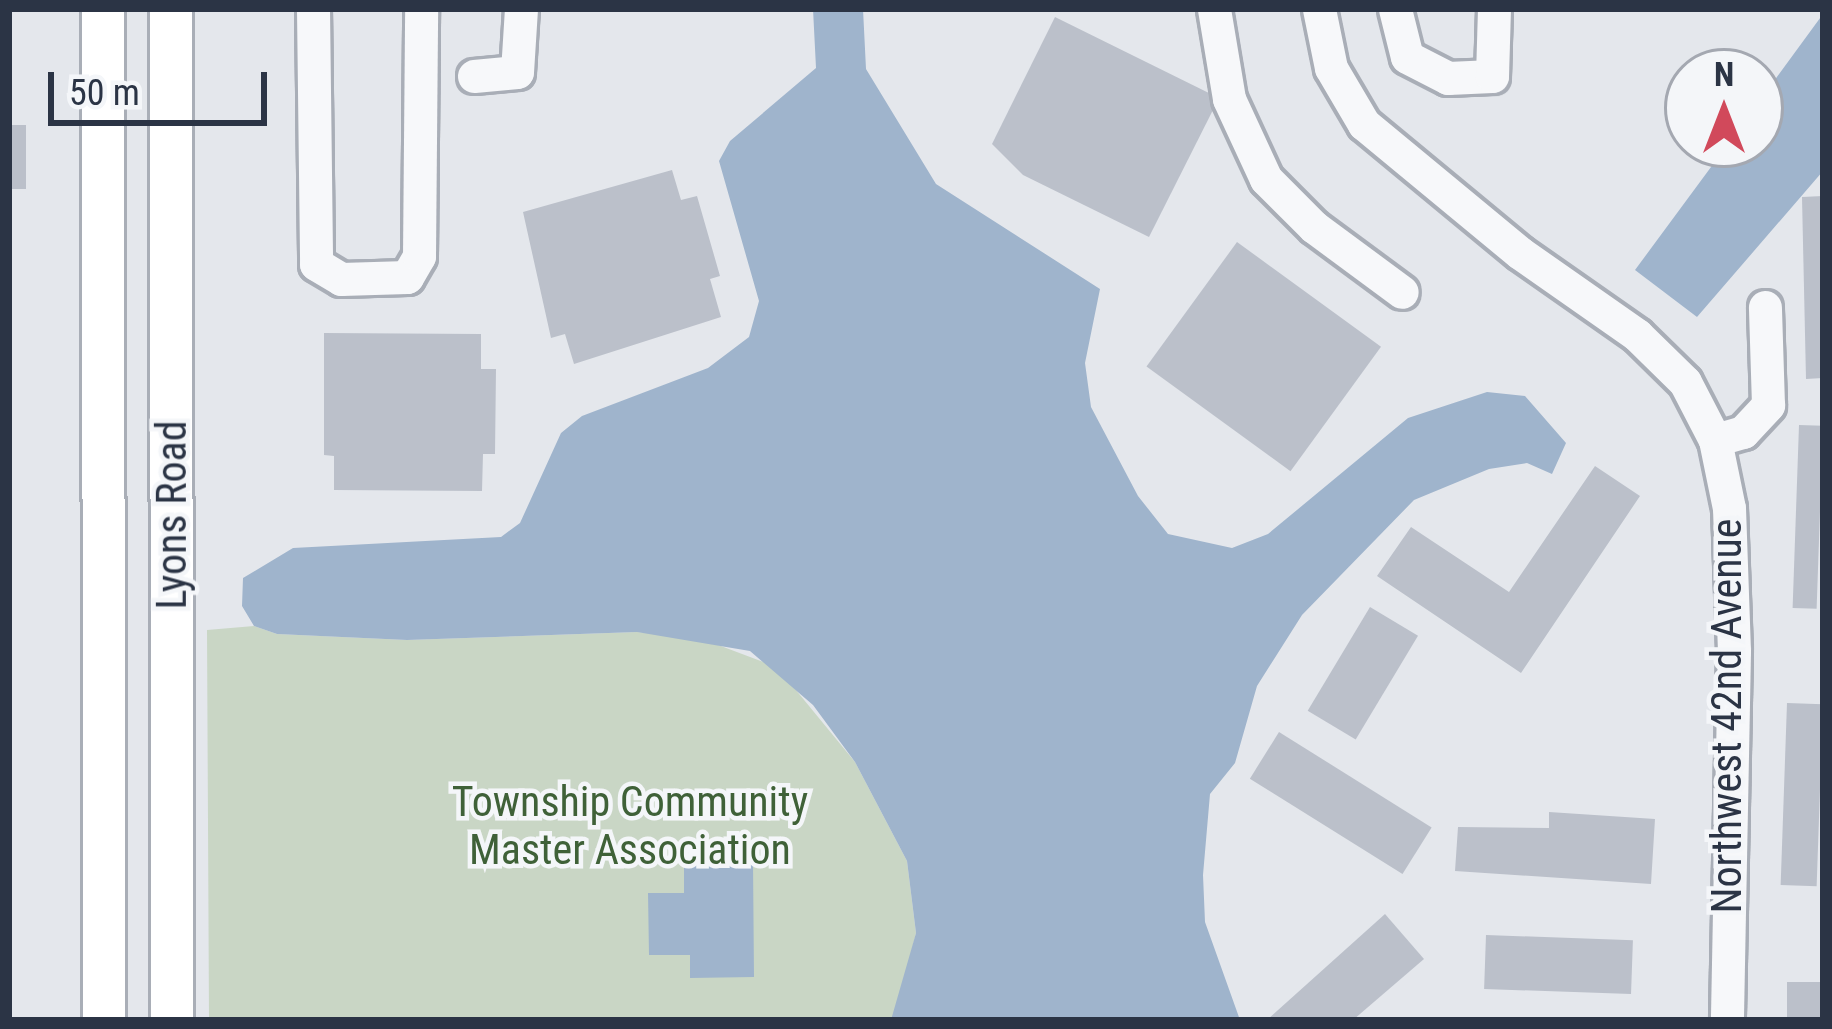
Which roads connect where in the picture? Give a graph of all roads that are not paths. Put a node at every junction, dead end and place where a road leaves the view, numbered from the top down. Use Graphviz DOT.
graph roads {
  1 [pos="103,9"];
  2 [pos="172,9"];
  3 [pos="313,9"];
  4 [pos="421,9"];
  5 [pos="521,9"];
  6 [pos="1214,9"];
  7 [pos="1319,9"];
  8 [pos="1395,9"];
  9 [pos="1494,9"];
  10 [pos="474,76"];
  11 [pos="1402,292"];
  12 [pos="1766,307"];
  13 [pos="1715,440"];
  14 [pos="104,1020"];
  15 [pos="172,1020"];
  16 [pos="1727,1020"];
  1 -- 14 [label="main road, Lyons Road"];
  2 -- 15 [label="main road, Lyons Road"];
  3 -- 4 [label="street"];
  5 -- 10 [label="street"];
  6 -- 11 [label="street"];
  7 -- 13 [label="street, Northwest 42nd Avenue"];
  8 -- 9 [label="street"];
  12 -- 13 [label="street"];
  13 -- 16 [label="street, Northwest 42nd Avenue"];
}
